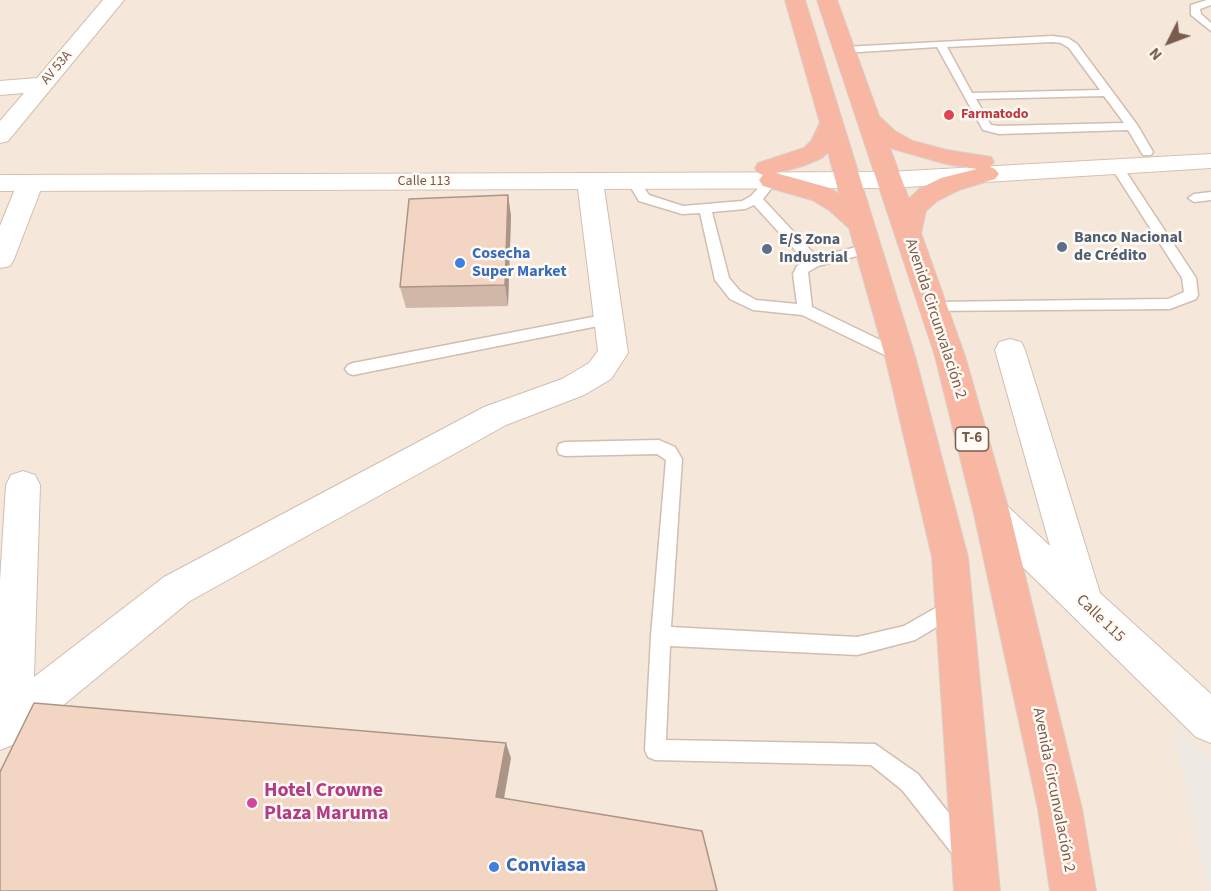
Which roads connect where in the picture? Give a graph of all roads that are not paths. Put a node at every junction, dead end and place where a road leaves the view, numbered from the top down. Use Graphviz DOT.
graph roads {
  1 [pos="114,0"];
  2 [pos="795,0"];
  3 [pos="826,0"];
  4 [pos="1211,2"];
  5 [pos="1211,28"];
  6 [pos="940,44"];
  7 [pos="844,50"];
  8 [pos="44,84"];
  9 [pos="0,88"];
  10 [pos="1107,93"];
  11 [pos="968,96"];
  12 [pos="868,119"];
  13 [pos="831,124"];
  14 [pos="1132,126"];
  15 [pos="0,136"];
  16 [pos="1211,148"];
  17 [pos="1147,152"];
  18 [pos="1211,161"];
  19 [pos="1117,167"];
  20 [pos="984,168"];
  21 [pos="0,170"];
  22 [pos="846,173"];
  23 [pos="887,173"];
  24 [pos="590,181"];
  25 [pos="633,181"];
  26 [pos="765,182"];
  27 [pos="0,183"];
  28 [pos="30,184"];
  29 [pos="1211,196"];
  30 [pos="1194,198"];
  31 [pos="705,208"];
  32 [pos="907,234"];
  33 [pos="865,237"];
  34 [pos="0,259"];
  35 [pos="814,262"];
  36 [pos="933,307"];
  37 [pos="805,310"];
  38 [pos="608,319"];
  39 [pos="1010,350"];
  40 [pos="900,356"];
  41 [pos="353,369"];
  42 [pos="565,449"];
  43 [pos="23,485"];
  44 [pos="992,514"];
  45 [pos="1084,604"];
  46 [pos="954,606"];
  47 [pos="661,636"];
  48 [pos="1211,722"];
  49 [pos="6,725"];
  50 [pos="976,877"];
  51 [pos="1073,891"];
  1 -- 8 [label="street, AV 53A"];
  2 -- 13 [label="highway"];
  3 -- 7 [label="highway, Avenida Circunvalación 2 / T-6"];
  4 -- 5 [label="lane"];
  6 -- 7 [label="lane"];
  6 -- 10 [label="lane"];
  6 -- 11 [label="lane"];
  7 -- 12 [label="highway, Avenida Circunvalación 2 / T-6"];
  8 -- 9 [label="street"];
  8 -- 15 [label="street, AV 53A"];
  10 -- 11 [label="lane"];
  10 -- 14 [label="lane"];
  11 -- 14 [label="lane"];
  12 -- 20 [label="highway"];
  12 -- 23 [label="highway, Avenida Circunvalación 2 / T-6"];
  13 -- 22 [label="highway"];
  13 -- 26 [label="highway"];
  14 -- 17 [label="lane"];
  16 -- 17 [label="street"];
  17 -- 20 [label="street"];
  18 -- 19 [label="street"];
  19 -- 20 [label="street"];
  19 -- 36 [label="lane"];
  20 -- 23 [label="street, Calle 113"];
  20 -- 32 [label="highway"];
  21 -- 26 [label="street, Calle 113"];
  22 -- 23 [label="street, Calle 113"];
  22 -- 26 [label="street, Calle 113"];
  22 -- 33 [label="highway"];
  23 -- 32 [label="highway, Avenida Circunvalación 2 / T-6"];
  24 -- 25 [label="street, Calle 113"];
  24 -- 28 [label="street, Calle 113"];
  24 -- 38 [label="street"];
  25 -- 26 [label="street, Calle 113"];
  25 -- 31 [label="lane"];
  26 -- 31 [label="lane"];
  26 -- 33 [label="highway"];
  26 -- 35 [label="lane"];
  27 -- 28 [label="street, Calle 113"];
  28 -- 34 [label="street"];
  29 -- 30 [label="lane"];
  31 -- 37 [label="lane"];
  32 -- 36 [label="highway, Avenida Circunvalación 2 / T-6"];
  33 -- 35 [label="lane"];
  33 -- 40 [label="highway"];
  35 -- 37 [label="lane"];
  36 -- 44 [label="highway, Avenida Circunvalación 2 / T-6"];
  37 -- 40 [label="lane"];
  38 -- 41 [label="lane"];
  38 -- 49 [label="street"];
  39 -- 45 [label="street"];
  40 -- 46 [label="highway"];
  42 -- 47 [label="lane"];
  43 -- 49 [label="street"];
  44 -- 45 [label="street, Calle 115"];
  44 -- 51 [label="highway, Avenida Circunvalación 2 / T-6"];
  45 -- 48 [label="street, Calle 115"];
  46 -- 47 [label="lane"];
  46 -- 50 [label="highway"];
  47 -- 50 [label="lane"];
}
